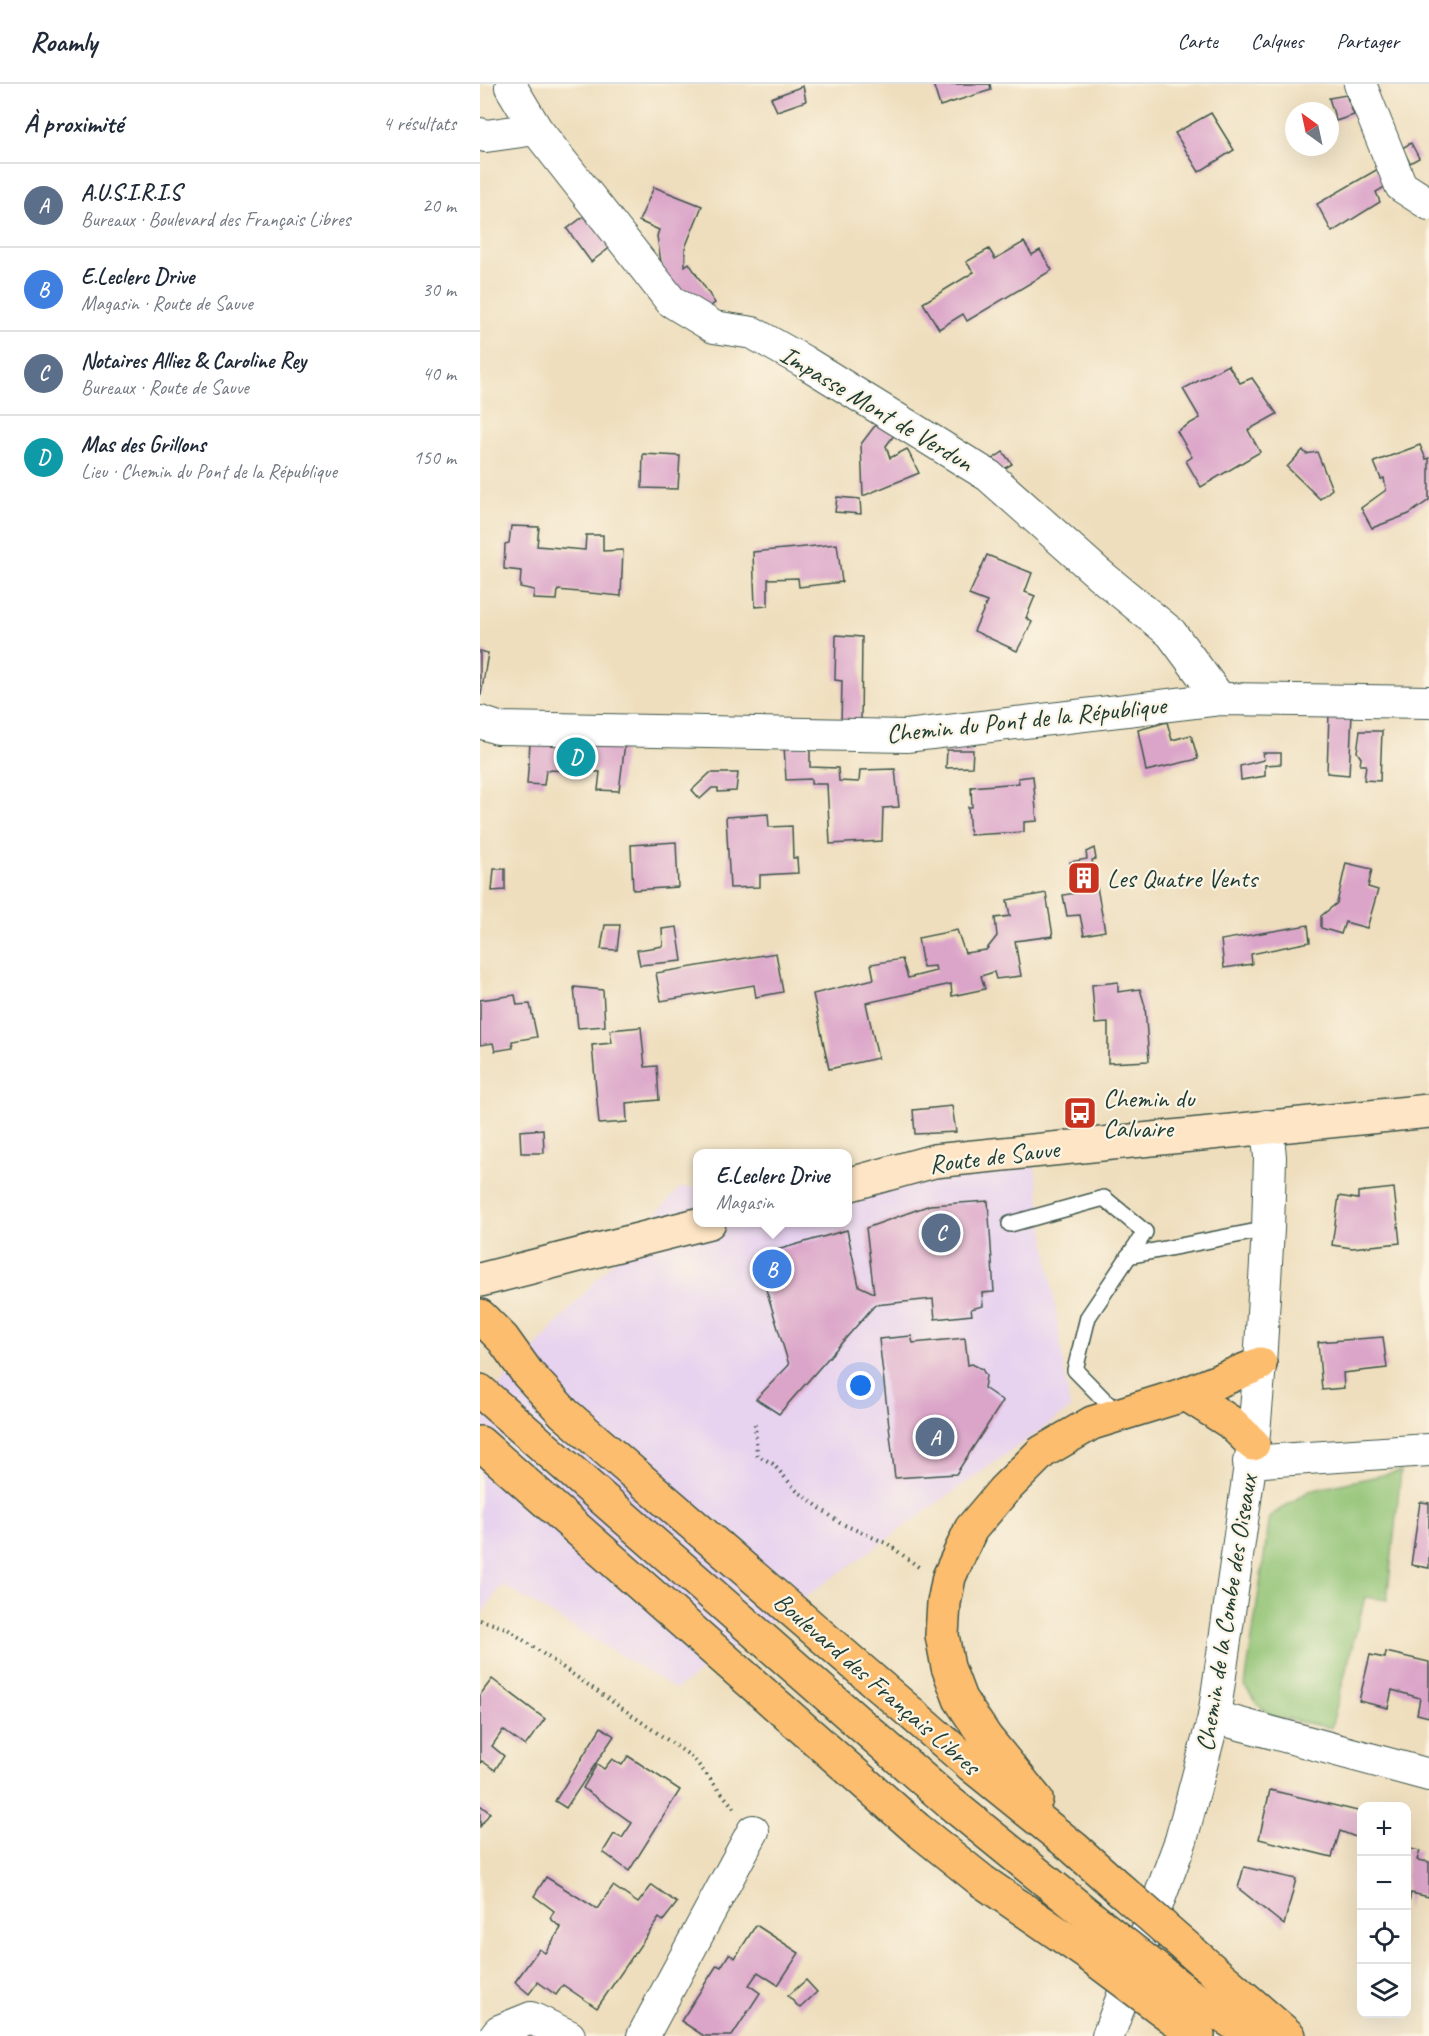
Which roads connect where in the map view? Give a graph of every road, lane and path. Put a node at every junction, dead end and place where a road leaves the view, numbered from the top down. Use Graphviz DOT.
graph roads {
  1 [pos="512,84"];
  2 [pos="1360,84"];
  3 [pos="536,129"];
  4 [pos="480,134"];
  5 [pos="1429,204"];
  6 [pos="1220,699"];
  7 [pos="1429,702"];
  8 [pos="480,722"];
  9 [pos="1429,1111"];
  10 [pos="1267,1126"];
  11 [pos="852,1184"];
  12 [pos="1010,1224"];
  13 [pos="693,1226"];
  14 [pos="1268,1229"];
  15 [pos="1128,1256"];
  16 [pos="480,1280"];
  17 [pos="480,1316"];
  18 [pos="1260,1364"];
  19 [pos="480,1391"];
  20 [pos="1186,1394"];
  21 [pos="1119,1415"];
  22 [pos="755,1424"];
  23 [pos="480,1443"];
  24 [pos="1429,1450"];
  25 [pos="1251,1453"];
  26 [pos="947,1588"];
  27 [pos="480,1620"];
  28 [pos="1214,1717"];
  29 [pos="1429,1775"];
  30 [pos="753,1831"];
  31 [pos="1074,1848"];
  32 [pos="1098,1943"];
  33 [pos="1186,2016"];
  34 [pos="495,2036"];
  35 [pos="569,2036"];
  36 [pos="643,2036"];
  37 [pos="1108,2036"];
  38 [pos="1232,2036"];
  39 [pos="1254,2036"];
  40 [pos="1289,2036"];
  1 -- 3 [label="street, Impasse Mont de Verdun"];
  2 -- 5 [label="street"];
  3 -- 4 [label="street"];
  3 -- 6 [label="street, Impasse Mont de Verdun"];
  6 -- 7 [label="street, Chemin du Pont de la République"];
  6 -- 8 [label="street, Chemin du Pont de la République"];
  9 -- 10 [label="main road, Route de Sauve"];
  10 -- 11 [label="main road, Route de Sauve"];
  10 -- 14 [label="street, Chemin de la Combe des Oiseaux"];
  12 -- 15 [label="lane"];
  13 -- 16 [label="main road"];
  14 -- 15 [label="lane"];
  14 -- 18 [label="street, Chemin de la Combe des Oiseaux"];
  15 -- 21 [label="lane"];
  17 -- 31 [label="main road, Boulevard des Français Libres"];
  18 -- 20 [label="main road"];
  18 -- 25 [label="street, Chemin de la Combe des Oiseaux"];
  19 -- 32 [label="main road, Boulevard des Français Libres"];
  20 -- 21 [label="main road"];
  20 -- 25 [label="main road"];
  21 -- 26 [label="main road"];
  22 -- 26 [label="path"];
  23 -- 32 [label="main road"];
  24 -- 25 [label="street, Chemin de la Combe des Oiseaux"];
  25 -- 28 [label="street, Chemin de la Combe des Oiseaux"];
  26 -- 31 [label="main road"];
  27 -- 30 [label="path"];
  28 -- 29 [label="street"];
  28 -- 37 [label="street, Chemin de la Combe des Oiseaux"];
  30 -- 36 [label="street"];
  31 -- 40 [label="main road, Boulevard des Français Libres, bridge"];
  32 -- 33 [label="main road, Boulevard des Français Libres, bridge"];
  33 -- 38 [label="main road, Boulevard des Français Libres"];
  33 -- 39 [label="main road, Boulevard des Français Libres"];
  34 -- 35 [label="street"];
}
